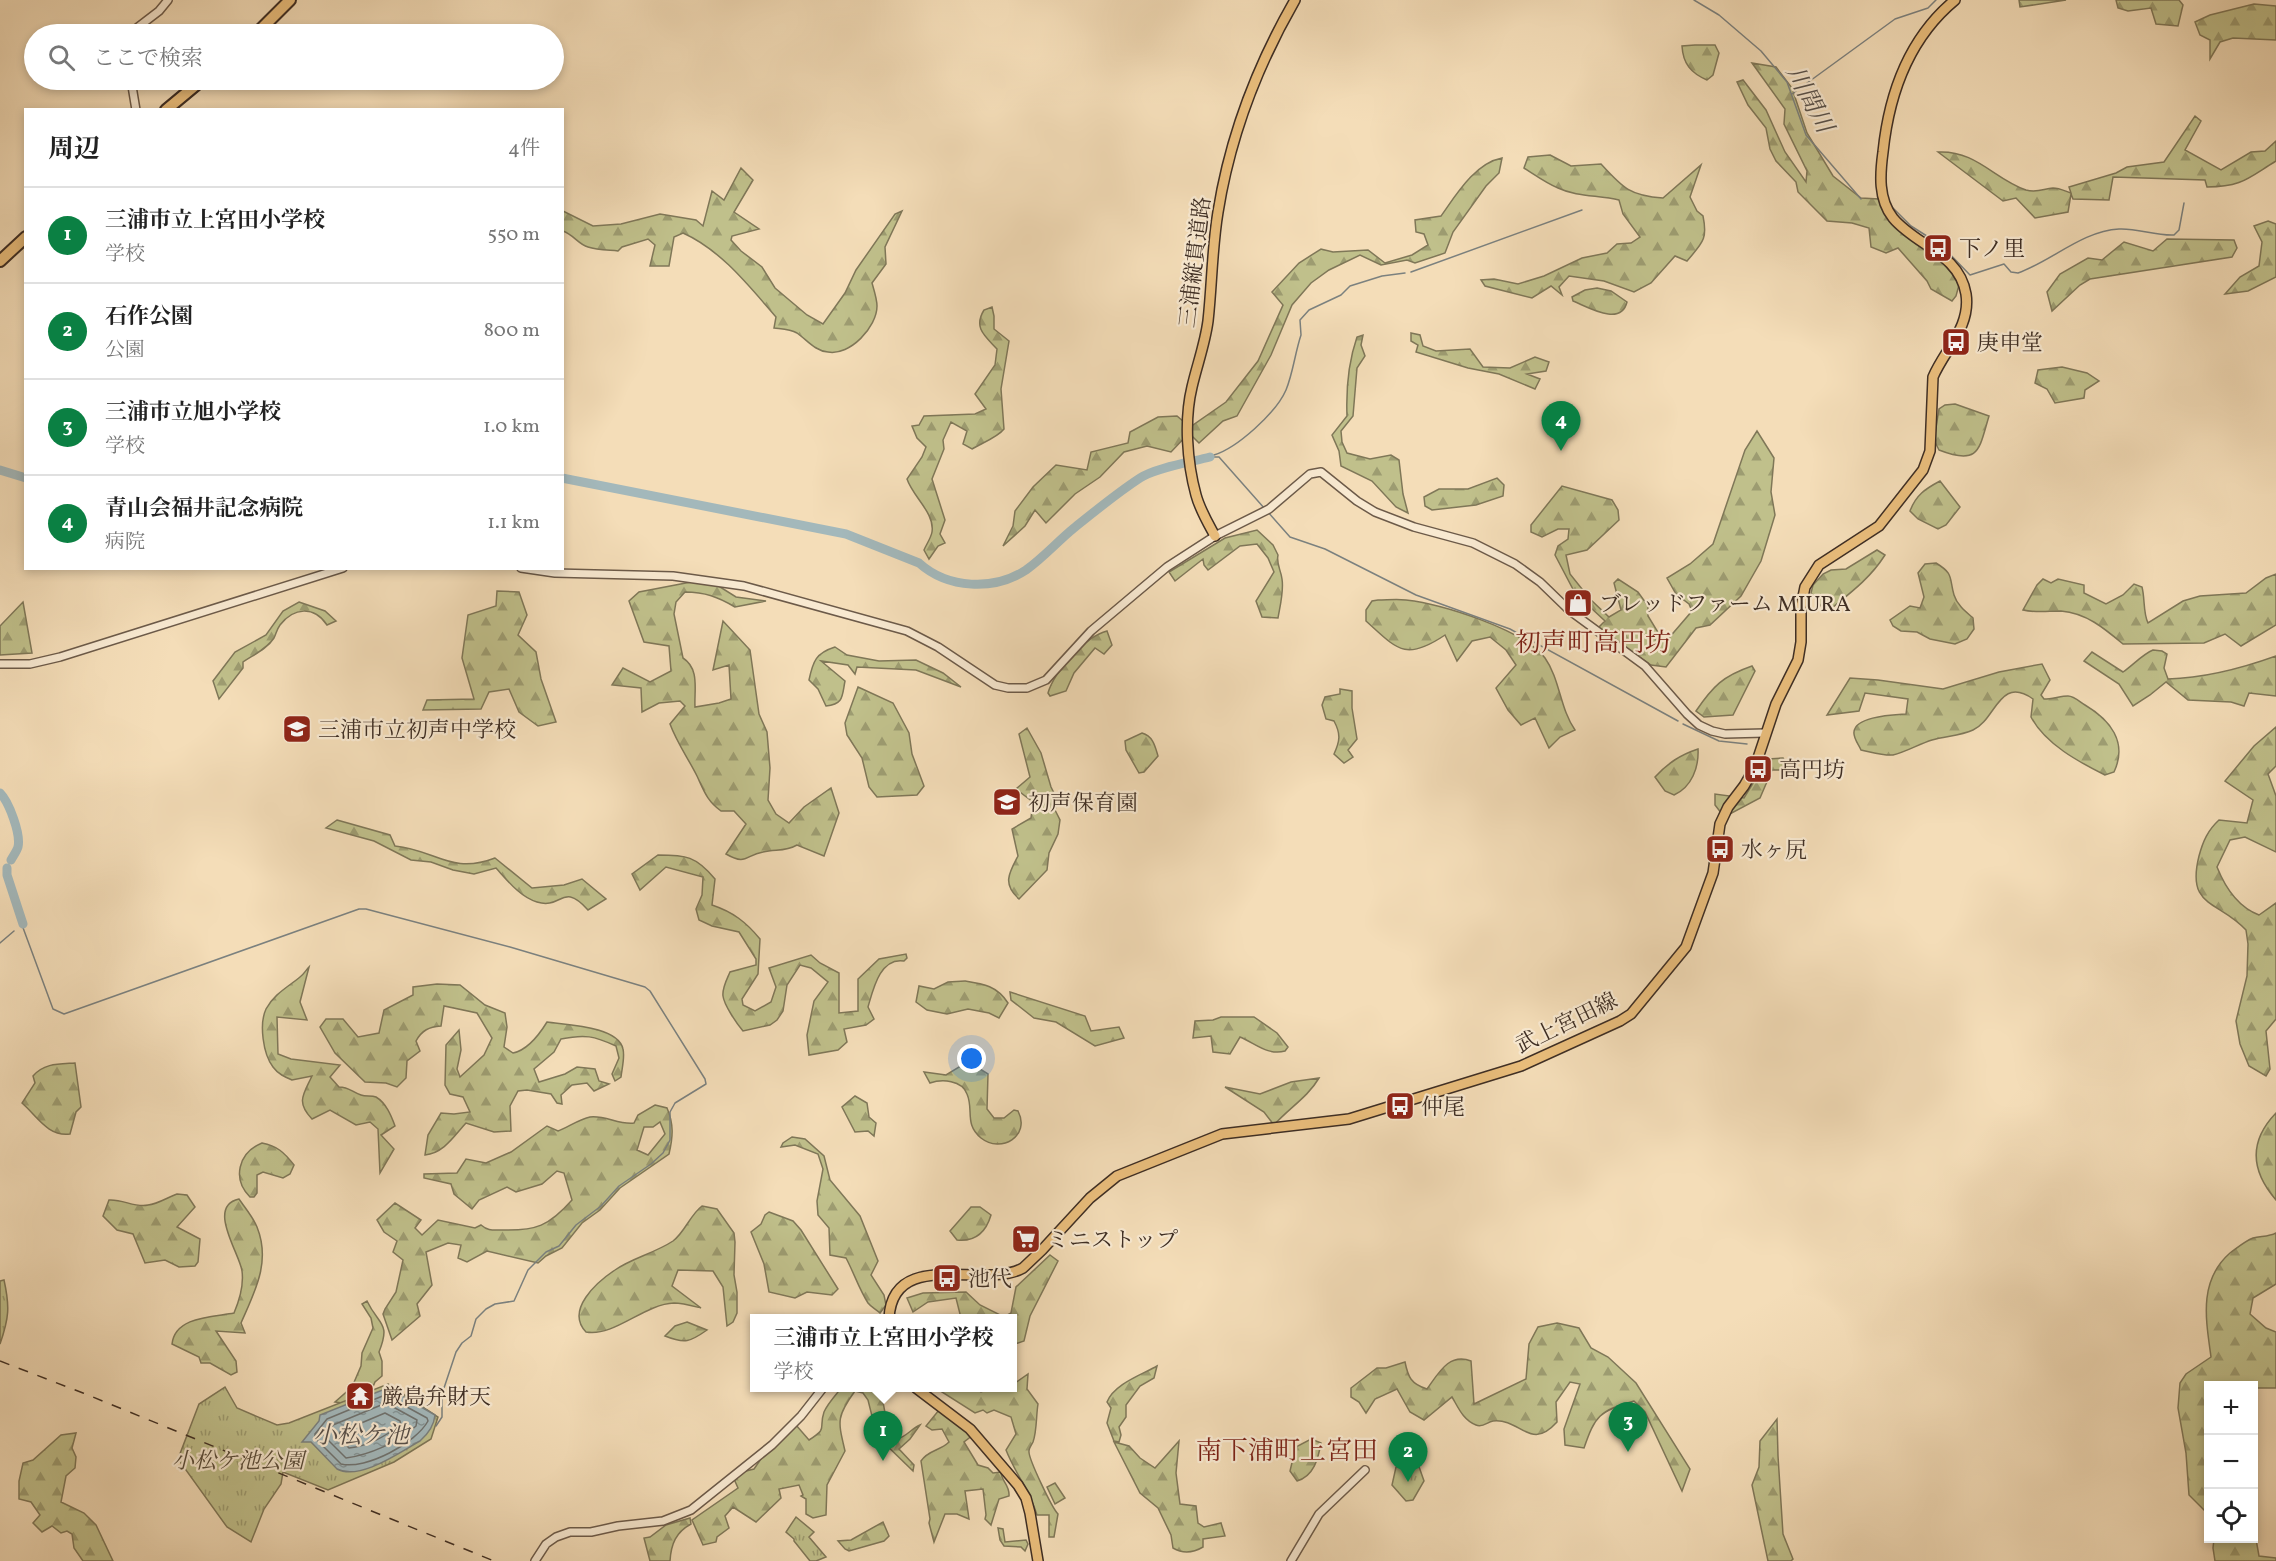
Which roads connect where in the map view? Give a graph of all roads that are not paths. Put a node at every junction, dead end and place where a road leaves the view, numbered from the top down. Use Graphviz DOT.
graph roads {
  1 [pos="168,0"];
  2 [pos="290,0"];
  3 [pos="1295,0"];
  4 [pos="1955,0"];
  5 [pos="142,24"];
  6 [pos="266,24"];
  7 [pos="132,90"];
  8 [pos="190,90"];
  9 [pos="135,108"];
  10 [pos="168,108"];
  11 [pos="24,239"];
  12 [pos="0,261"];
  13 [pos="1215,536"];
  14 [pos="337,570"];
  15 [pos="535,570"];
  16 [pos="0,664"];
  17 [pos="1765,732"];
  18 [pos="890,1314"];
  19 [pos="821,1392"];
  20 [pos="921,1392"];
  21 [pos="1365,1470"];
  22 [pos="534,1561"];
  23 [pos="1038,1561"];
  24 [pos="1291,1561"];
  1 -- 5 [label="street"];
  2 -- 6 [label="highway"];
  3 -- 13 [label="main road, 三浦縦貫道路"];
  4 -- 17 [label="main road, 武上宮田線"];
  7 -- 9 [label="street"];
  8 -- 10 [label="highway"];
  11 -- 12 [label="highway"];
  13 -- 15 [label="street"];
  13 -- 17 [label="street"];
  14 -- 16 [label="street"];
  17 -- 18 [label="main road, 武上宮田線"];
  19 -- 22 [label="street"];
  20 -- 23 [label="main road"];
  21 -- 24 [label="street"];
}
